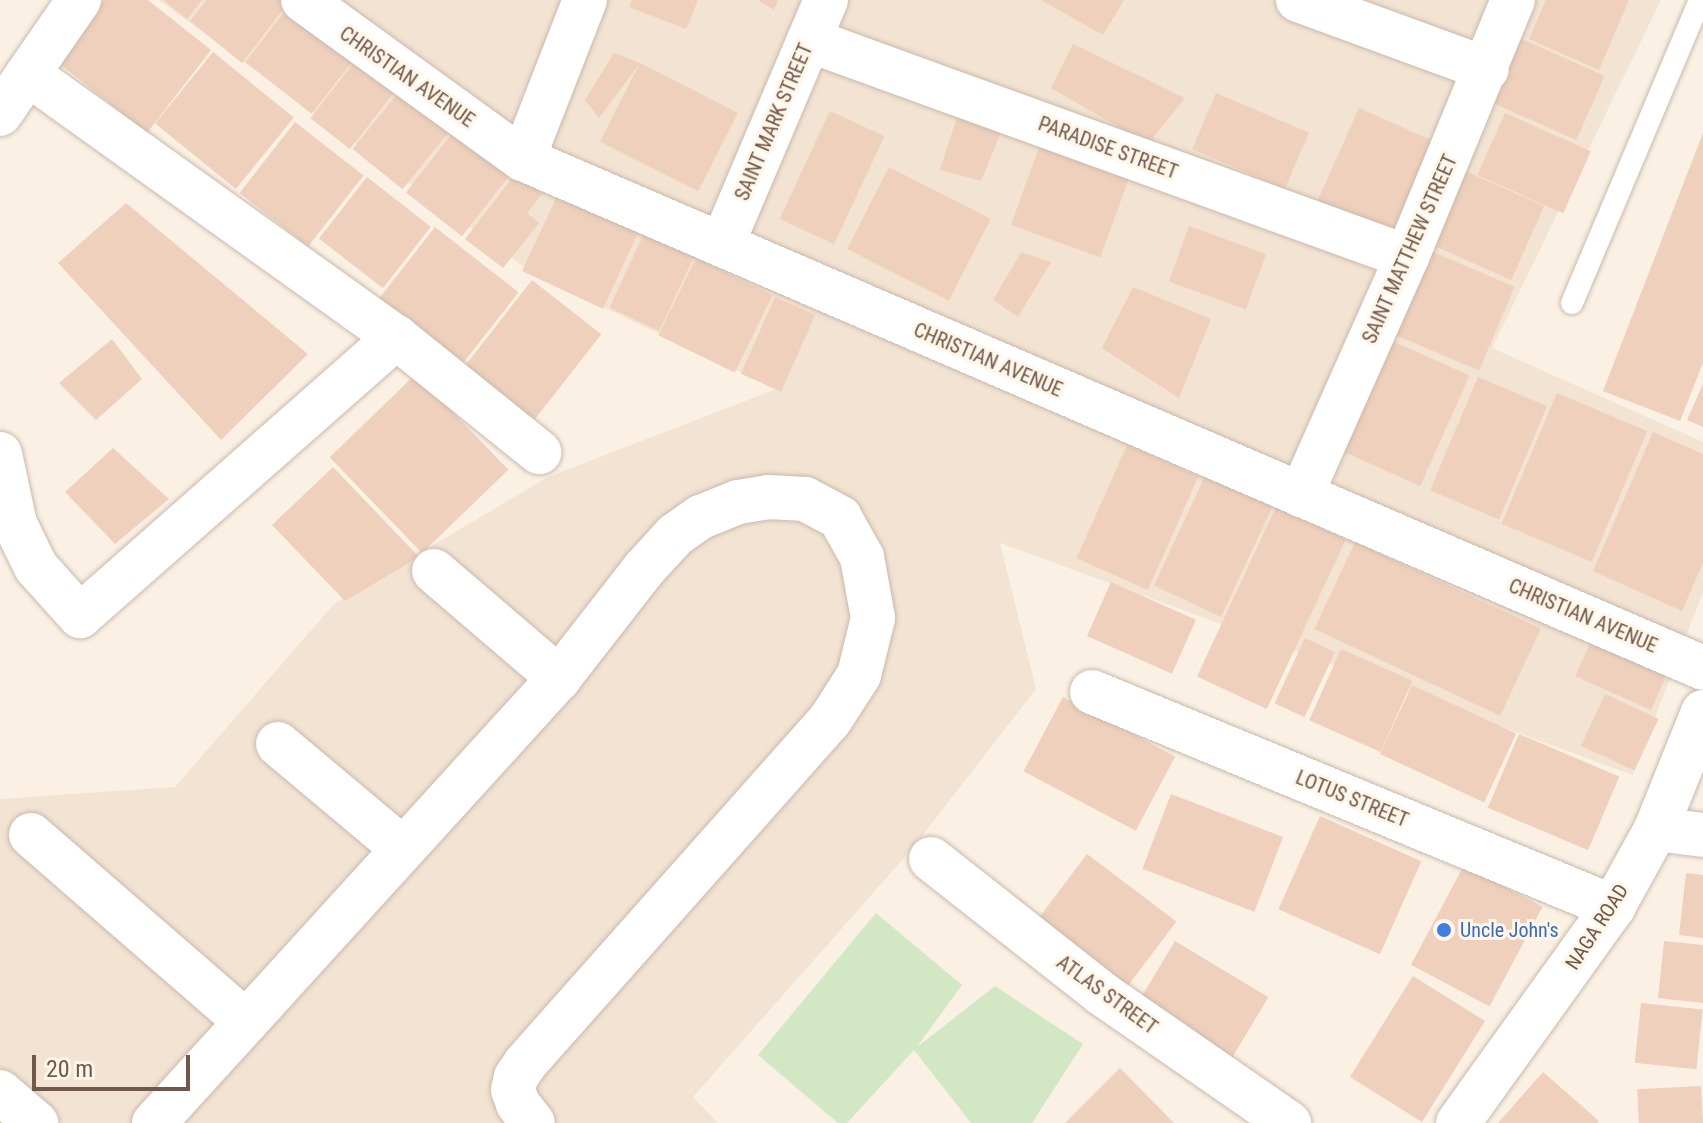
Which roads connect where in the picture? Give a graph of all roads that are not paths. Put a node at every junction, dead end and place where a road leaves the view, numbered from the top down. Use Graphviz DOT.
graph roads {
  1 [pos="79,0"];
  2 [pos="303,0"];
  3 [pos="585,0"];
  4 [pos="826,0"];
  5 [pos="1298,0"];
  6 [pos="1513,0"];
  7 [pos="1700,0"];
  8 [pos="809,40"];
  9 [pos="1487,69"];
  10 [pos="28,74"];
  11 [pos="0,114"];
  12 [pos="523,159"];
  13 [pos="722,245"];
  14 [pos="1407,257"];
  15 [pos="1572,303"];
  16 [pos="396,337"];
  17 [pos="539,452"];
  18 [pos="0,454"];
  19 [pos="1301,495"];
  20 [pos="434,571"];
  21 [pos="1703,668"];
  22 [pos="559,678"];
  23 [pos="1092,692"];
  24 [pos="1703,712"];
  25 [pos="278,744"];
  26 [pos="1656,829"];
  27 [pos="31,835"];
  28 [pos="1703,835"];
  29 [pos="403,849"];
  30 [pos="931,859"];
  31 [pos="1613,907"];
  32 [pos="246,1022"];
  33 [pos="0,1092"];
  34 [pos="36,1123"];
  35 [pos="154,1123"];
  36 [pos="533,1123"];
  37 [pos="1289,1123"];
  38 [pos="1458,1123"];
  1 -- 10 [label="street"];
  2 -- 12 [label="street, CHRISTIAN AVENUE"];
  3 -- 12 [label="street"];
  4 -- 8 [label="street, SAINT MARK STREET"];
  5 -- 9 [label="street"];
  6 -- 9 [label="street, SAINT MATTHEW STREET"];
  7 -- 15 [label="lane"];
  8 -- 13 [label="street, SAINT MARK STREET"];
  8 -- 14 [label="street, PARADISE STREET"];
  9 -- 14 [label="street, SAINT MATTHEW STREET"];
  10 -- 11 [label="street"];
  10 -- 16 [label="street"];
  12 -- 13 [label="street, CHRISTIAN AVENUE"];
  13 -- 19 [label="street, CHRISTIAN AVENUE"];
  14 -- 19 [label="street, SAINT MATTHEW STREET"];
  16 -- 17 [label="street"];
  16 -- 18 [label="street"];
  19 -- 21 [label="street, CHRISTIAN AVENUE"];
  20 -- 22 [label="street"];
  22 -- 29 [label="street"];
  22 -- 36 [label="street"];
  23 -- 31 [label="street, LOTUS STREET"];
  24 -- 26 [label="street, NAGA ROAD"];
  25 -- 29 [label="street"];
  26 -- 28 [label="street"];
  26 -- 31 [label="street, NAGA ROAD"];
  27 -- 32 [label="street"];
  29 -- 32 [label="street"];
  30 -- 37 [label="street, ATLAS STREET"];
  31 -- 38 [label="street, NAGA ROAD"];
  32 -- 35 [label="street"];
  33 -- 34 [label="street"];
}
